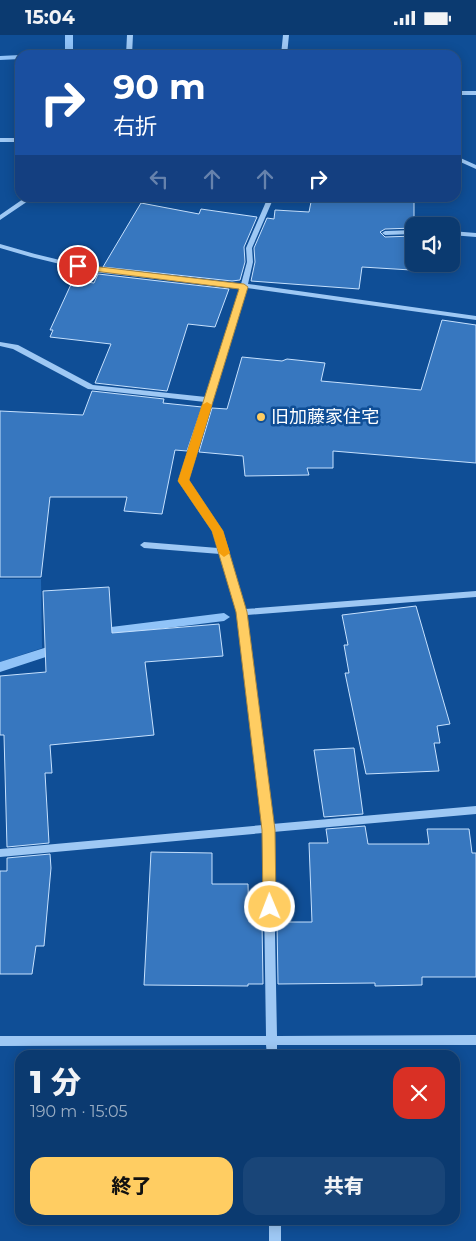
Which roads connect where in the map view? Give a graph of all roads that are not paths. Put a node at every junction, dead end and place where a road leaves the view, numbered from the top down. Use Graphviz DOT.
graph roads {
  1 [pos="130,35"];
  2 [pos="286,35"];
  3 [pos="129,50"];
  4 [pos="284,50"];
  5 [pos="461,93"];
  6 [pos="476,93"];
  7 [pos="15,139"];
  8 [pos="0,140"];
  9 [pos="461,160"];
  10 [pos="476,167"];
  11 [pos="24,202"];
  12 [pos="269,202"];
  13 [pos="0,218"];
  14 [pos="405,232"];
  15 [pos="385,233"];
  16 [pos="460,234"];
  17 [pos="476,235"];
  18 [pos="0,246"];
  19 [pos="244,287"];
  20 [pos="476,318"];
  21 [pos="0,344"];
  22 [pos="209,400"];
  23 [pos="144,545"];
  24 [pos="224,551"];
  25 [pos="476,594"];
  26 [pos="242,612"];
  27 [pos="476,810"];
  28 [pos="268,830"];
  29 [pos="0,853"];
  30 [pos="476,1040"];
  31 [pos="0,1041"];
  32 [pos="272,1041"];
  33 [pos="272,1050"];
  34 [pos="275,1225"];
  35 [pos="275,1241"];
  1 -- 3 [label="street"];
  2 -- 4 [label="street"];
  5 -- 6 [label="street"];
  7 -- 8 [label="street"];
  9 -- 10 [label="street"];
  11 -- 13 [label="street"];
  12 -- 19 [label="street"];
  14 -- 15 [label="street"];
  16 -- 17 [label="street"];
  18 -- 19 [label="street"];
  19 -- 20 [label="street"];
  19 -- 22 [label="street"];
  21 -- 22 [label="street"];
  22 -- 24 [label="street"];
  23 -- 24 [label="street"];
  24 -- 26 [label="street"];
  25 -- 26 [label="street"];
  26 -- 28 [label="street"];
  27 -- 28 [label="street"];
  28 -- 29 [label="street"];
  28 -- 32 [label="street"];
  30 -- 32 [label="street"];
  31 -- 32 [label="street"];
  32 -- 33 [label="street"];
  34 -- 35 [label="street"];
}
